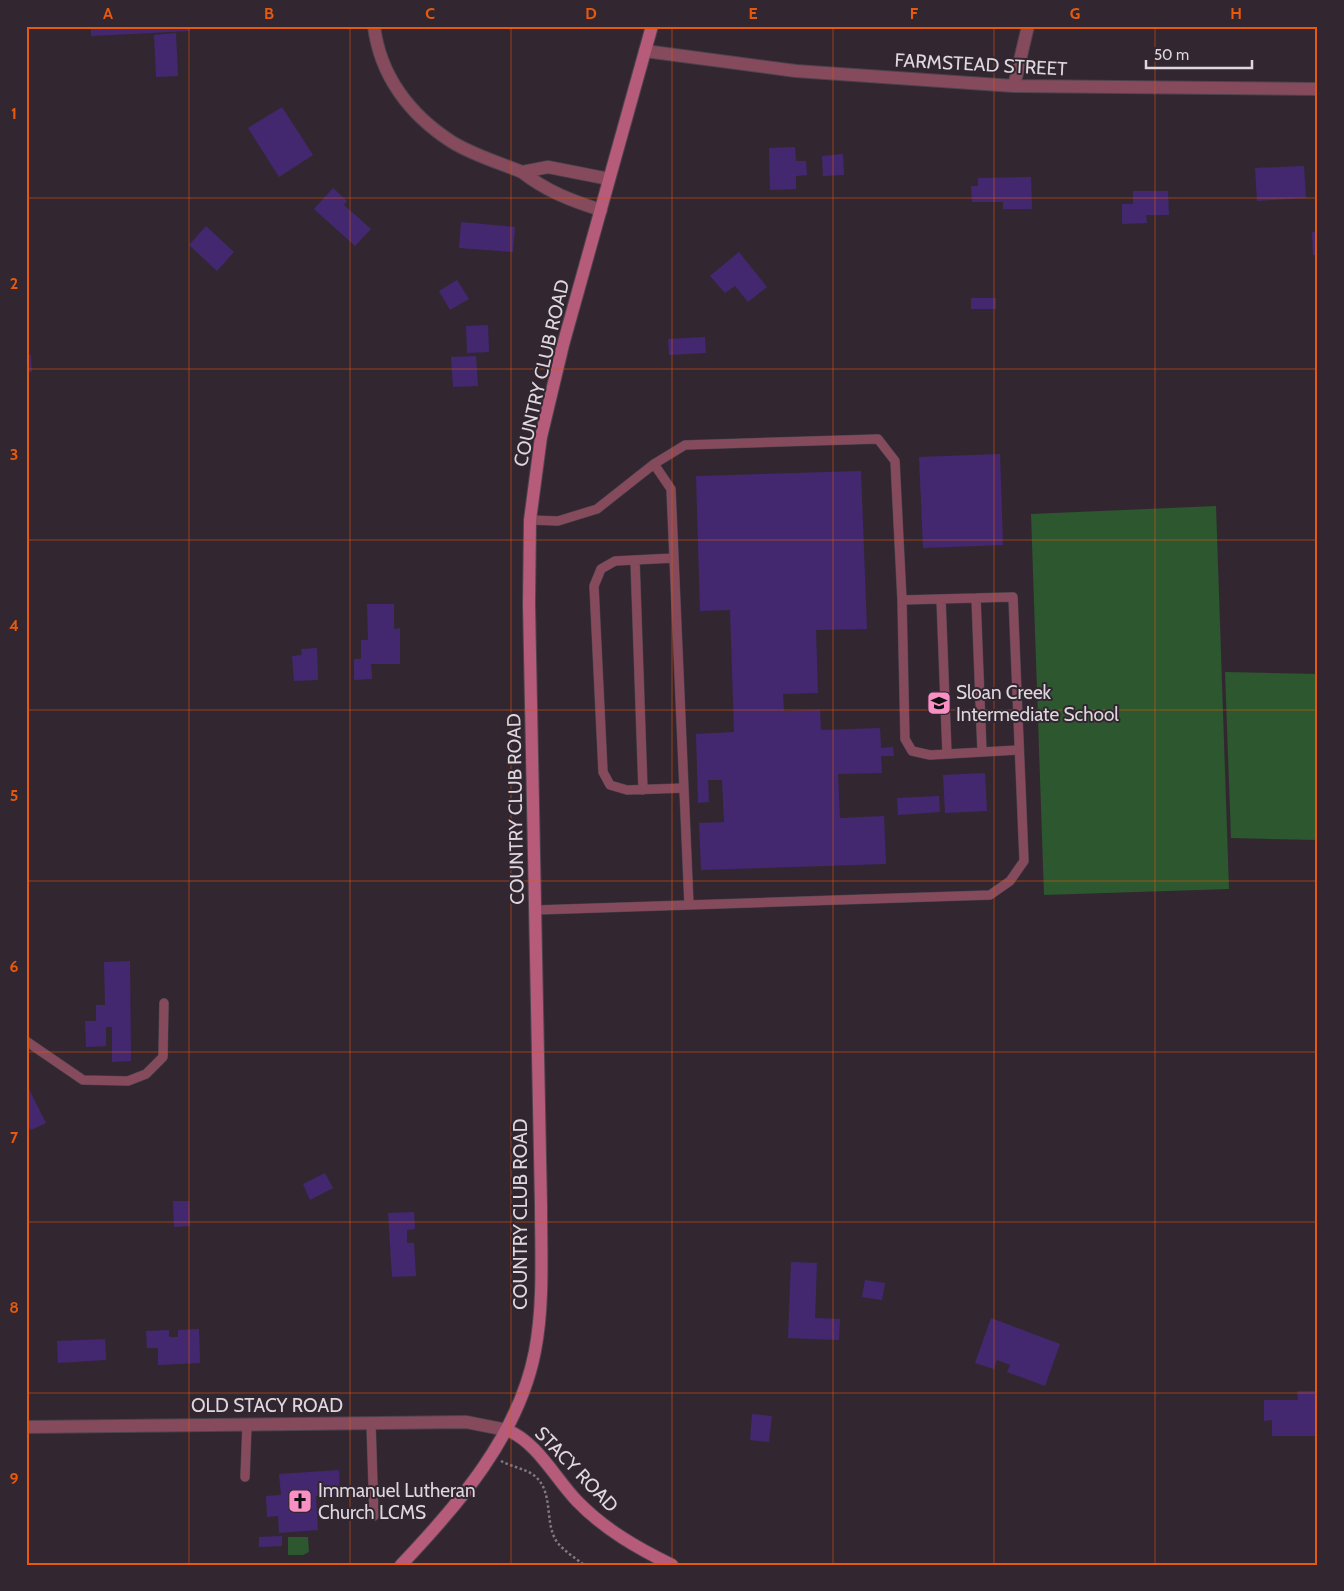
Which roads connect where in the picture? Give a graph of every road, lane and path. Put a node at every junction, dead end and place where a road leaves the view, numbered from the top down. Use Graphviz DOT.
graph roads {
  1 [pos="374,26"];
  2 [pos="652,26"];
  3 [pos="1028,26"];
  4 [pos="645,52"];
  5 [pos="1014,86"];
  6 [pos="1318,89"];
  7 [pos="522,172"];
  8 [pos="609,179"];
  9 [pos="601,210"];
  10 [pos="654,464"];
  11 [pos="530,520"];
  12 [pos="674,558"];
  13 [pos="635,560"];
  14 [pos="976,598"];
  15 [pos="941,599"];
  16 [pos="902,600"];
  17 [pos="1020,750"];
  18 [pos="982,752"];
  19 [pos="947,754"];
  20 [pos="684,788"];
  21 [pos="643,790"];
  22 [pos="689,905"];
  23 [pos="536,910"];
  24 [pos="164,1003"];
  25 [pos="26,1041"];
  26 [pos="371,1423"];
  27 [pos="247,1425"];
  28 [pos="26,1427"];
  29 [pos="507,1430"];
  30 [pos="490,1455"];
  31 [pos="245,1477"];
  32 [pos="374,1516"];
  33 [pos="401,1565"];
  34 [pos="584,1565"];
  35 [pos="672,1565"];
  1 -- 7 [label="street"];
  2 -- 4 [label="main road, COUNTRY CLUB ROAD"];
  3 -- 5 [label="street"];
  4 -- 5 [label="street, FARMSTEAD STREET"];
  4 -- 8 [label="main road, COUNTRY CLUB ROAD"];
  5 -- 6 [label="street, FARMSTEAD STREET"];
  7 -- 8 [label="street"];
  7 -- 9 [label="street"];
  8 -- 9 [label="main road, COUNTRY CLUB ROAD"];
  9 -- 11 [label="main road, COUNTRY CLUB ROAD"];
  10 -- 11 [label="lane"];
  10 -- 12 [label="lane"];
  10 -- 16 [label="lane"];
  11 -- 23 [label="main road, COUNTRY CLUB ROAD"];
  12 -- 13 [label="lane"];
  12 -- 20 [label="lane"];
  13 -- 21 [label="lane"];
  13 -- 21 [label="lane"];
  14 -- 15 [label="lane"];
  14 -- 17 [label="lane"];
  14 -- 18 [label="lane"];
  15 -- 16 [label="lane"];
  15 -- 19 [label="lane"];
  16 -- 19 [label="lane"];
  17 -- 18 [label="lane"];
  17 -- 22 [label="lane"];
  18 -- 19 [label="lane"];
  20 -- 21 [label="lane"];
  20 -- 22 [label="lane"];
  22 -- 23 [label="lane"];
  23 -- 29 [label="main road, COUNTRY CLUB ROAD"];
  24 -- 25 [label="lane"];
  26 -- 27 [label="street, OLD STACY ROAD"];
  26 -- 29 [label="street, OLD STACY ROAD"];
  26 -- 32 [label="lane"];
  27 -- 28 [label="street, OLD STACY ROAD"];
  27 -- 31 [label="lane"];
  29 -- 30 [label="main road, COUNTRY CLUB ROAD"];
  29 -- 35 [label="main road, STACY ROAD"];
  30 -- 33 [label="main road, COUNTRY CLUB ROAD"];
  30 -- 34 [label="path"];
}
